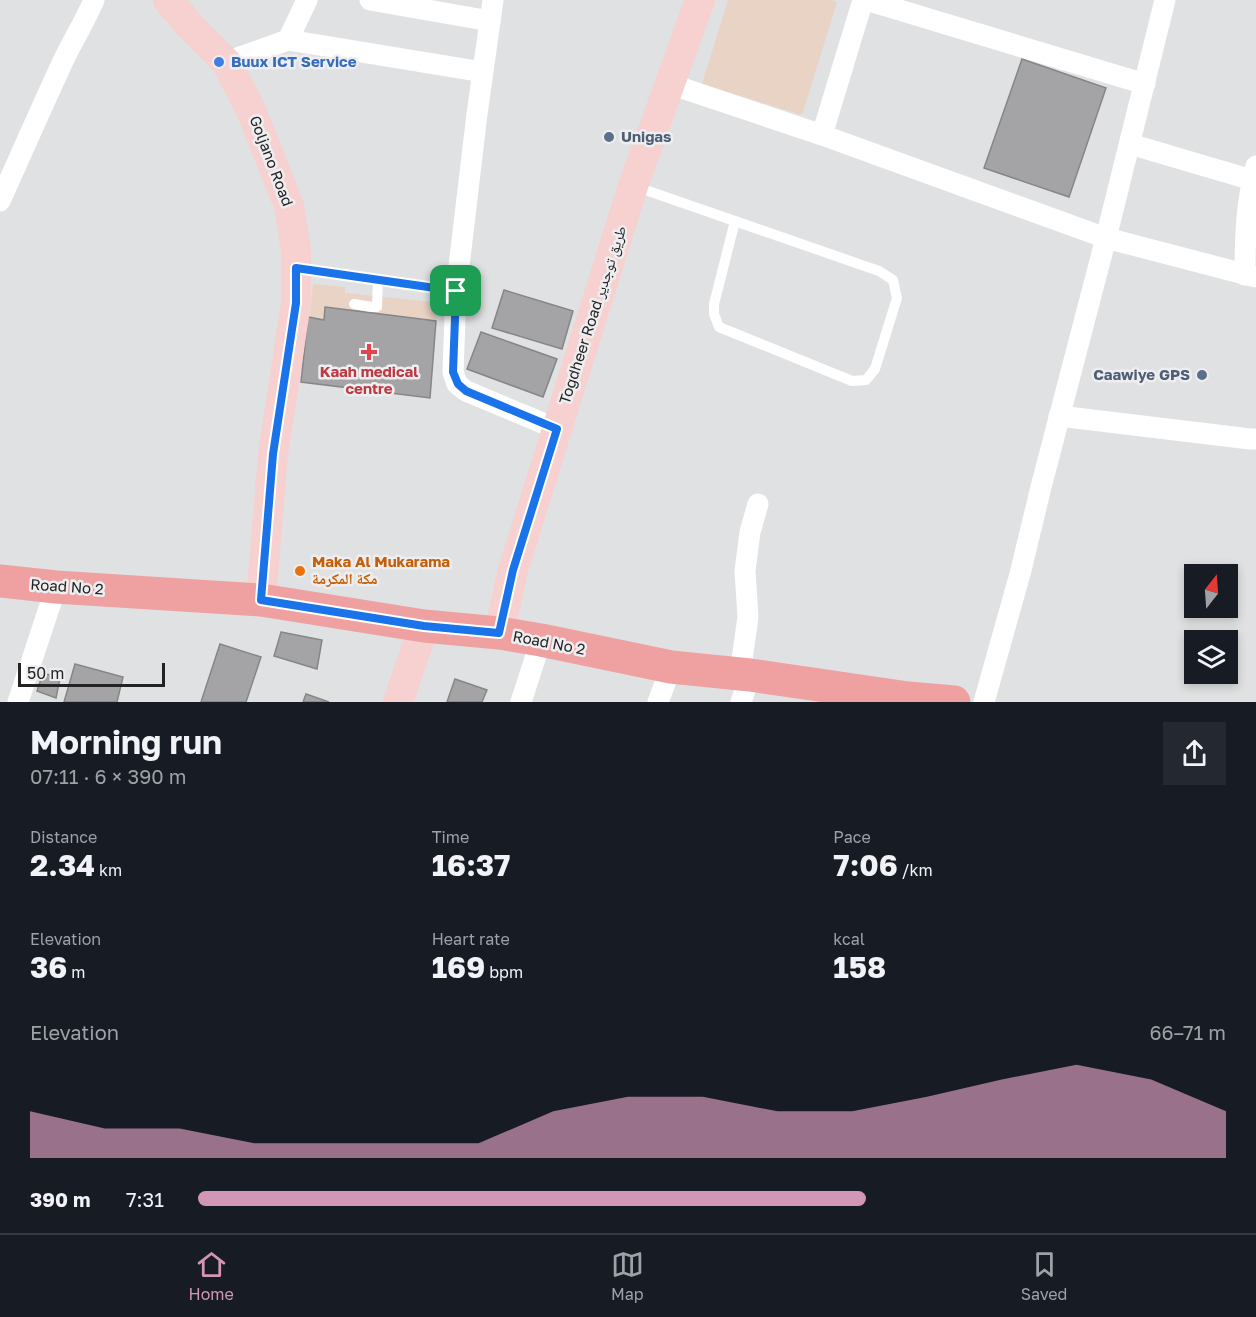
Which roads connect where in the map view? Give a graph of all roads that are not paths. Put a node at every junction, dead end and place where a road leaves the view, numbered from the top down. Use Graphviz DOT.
graph roads {
  1 [pos="94,0"];
  2 [pos="168,0"];
  3 [pos="308,0"];
  4 [pos="370,0"];
  5 [pos="493,0"];
  6 [pos="700,0"];
  7 [pos="865,0"];
  8 [pos="1165,0"];
  9 [pos="490,21"];
  10 [pos="288,40"];
  11 [pos="226,62"];
  12 [pos="483,72"];
  13 [pos="670,84"];
  14 [pos="1145,84"];
  15 [pos="822,135"];
  16 [pos="1130,144"];
  17 [pos="1254,173"];
  18 [pos="633,186"];
  19 [pos="0,201"];
  20 [pos="735,221"];
  21 [pos="1107,238"];
  22 [pos="296,268"];
  23 [pos="1250,276"];
  24 [pos="378,279"];
  25 [pos="456,291"];
  26 [pos="354,304"];
  27 [pos="1059,416"];
  28 [pos="557,429"];
  29 [pos="1256,439"];
  30 [pos="758,504"];
  31 [pos="0,581"];
  32 [pos="56,587"];
  33 [pos="261,600"];
  34 [pos="424,626"];
  35 [pos="499,633"];
  36 [pos="541,640"];
  37 [pos="670,667"];
  38 [pos="744,683"];
  39 [pos="823,694"];
  40 [pos="908,700"];
  41 [pos="18,702"];
  42 [pos="398,702"];
  43 [pos="521,702"];
  44 [pos="658,702"];
  45 [pos="954,702"];
  46 [pos="984,702"];
  1 -- 19 [label="street"];
  2 -- 11 [label="street, Goljano Road"];
  3 -- 10 [label="street"];
  4 -- 9 [label="street"];
  5 -- 9 [label="street"];
  6 -- 13 [label="street, Togdheer Road طريق توجدير"];
  7 -- 14 [label="street"];
  7 -- 15 [label="street"];
  8 -- 14 [label="street"];
  9 -- 12 [label="street"];
  10 -- 11 [label="street"];
  10 -- 12 [label="street"];
  11 -- 22 [label="street, Goljano Road"];
  12 -- 25 [label="street"];
  13 -- 15 [label="street"];
  13 -- 18 [label="street, Togdheer Road طريق توجدير"];
  14 -- 16 [label="street"];
  15 -- 21 [label="street"];
  16 -- 17 [label="street"];
  16 -- 21 [label="street"];
  17 -- 23 [label="street"];
  18 -- 20 [label="lane"];
  18 -- 28 [label="street, Togdheer Road طريق توجدير"];
  20 -- 20 [label="lane"];
  21 -- 23 [label="street"];
  21 -- 27 [label="street"];
  22 -- 24 [label="lane"];
  22 -- 33 [label="street, Goljano Road"];
  24 -- 25 [label="lane"];
  24 -- 26 [label="lane"];
  25 -- 28 [label="street"];
  27 -- 29 [label="street"];
  27 -- 46 [label="street"];
  28 -- 35 [label="street, Togdheer Road طريق توجدير"];
  30 -- 38 [label="street"];
  31 -- 32 [label="main road, Road No 2"];
  32 -- 33 [label="main road, Road No 2"];
  32 -- 41 [label="street"];
  33 -- 34 [label="main road, Road No 2"];
  34 -- 35 [label="main road, Road No 2"];
  34 -- 42 [label="street"];
  35 -- 36 [label="main road, Road No 2"];
  36 -- 37 [label="main road, Road No 2"];
  36 -- 43 [label="street"];
  37 -- 38 [label="main road, Road No 2"];
  37 -- 44 [label="street"];
  38 -- 39 [label="main road, Road No 2"];
  39 -- 40 [label="main road, Road No 2"];
  40 -- 45 [label="main road, Road No 2"];
}
